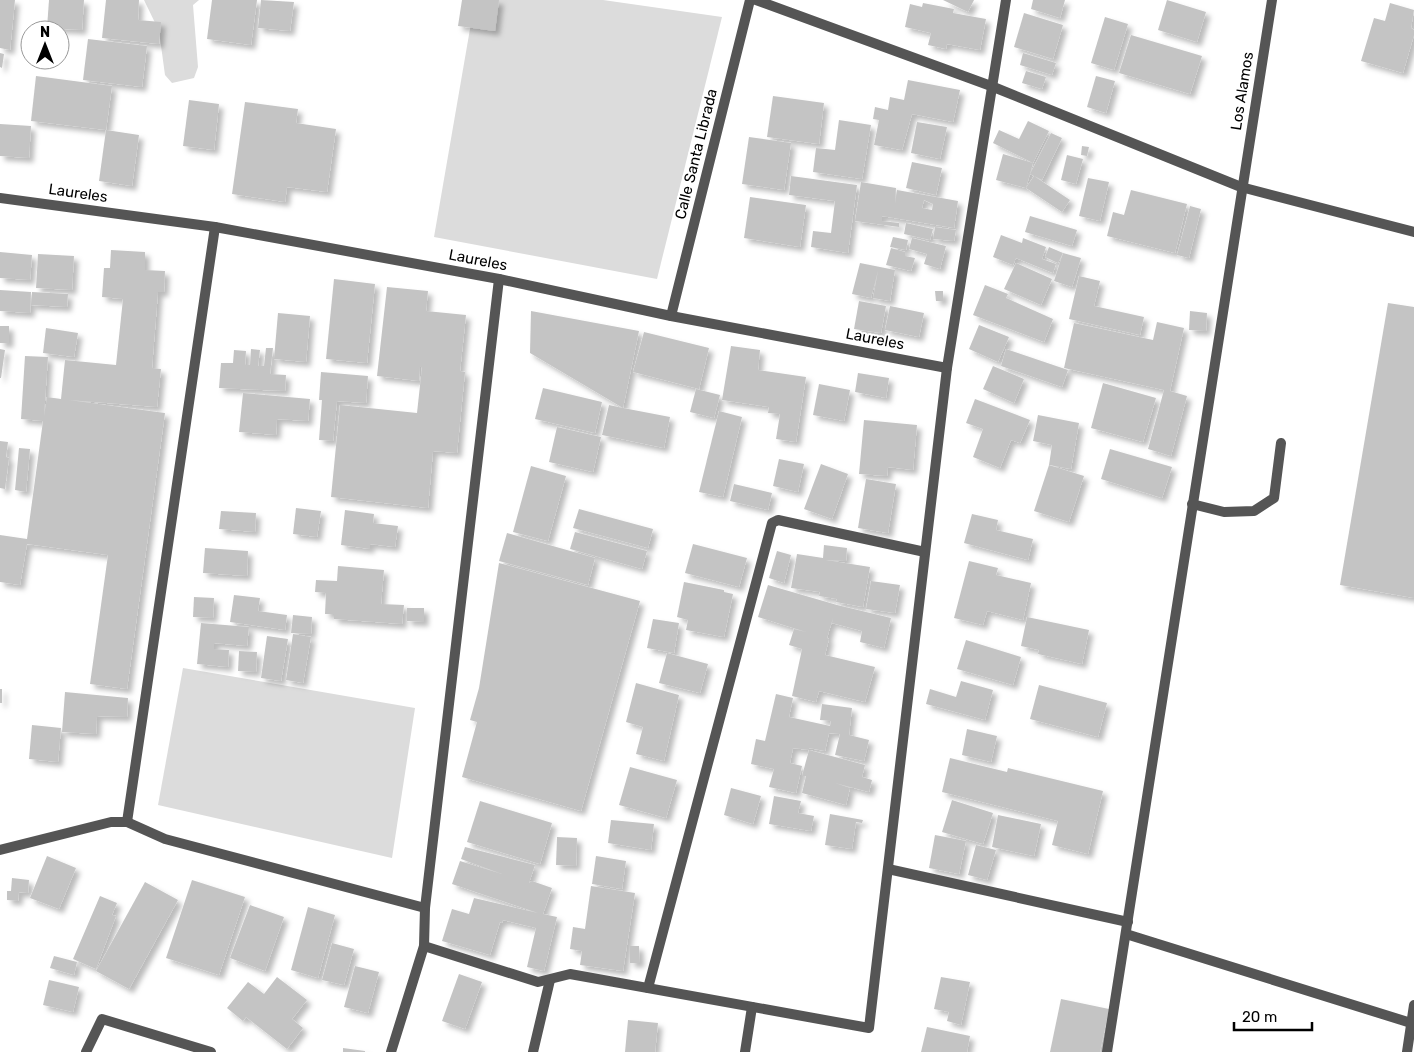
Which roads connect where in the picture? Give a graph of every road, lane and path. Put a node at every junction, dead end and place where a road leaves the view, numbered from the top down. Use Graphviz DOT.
graph roads {
  1 [pos="750,0"];
  2 [pos="756,0"];
  3 [pos="1006,0"];
  4 [pos="1272,0"];
  5 [pos="991,86"];
  6 [pos="1242,187"];
  7 [pos="0,198"];
  8 [pos="215,227"];
  9 [pos="1414,232"];
  10 [pos="499,278"];
  11 [pos="671,316"];
  12 [pos="947,368"];
  13 [pos="1281,443"];
  14 [pos="1192,504"];
  15 [pos="926,552"];
  16 [pos="127,822"];
  17 [pos="0,850"];
  18 [pos="888,869"];
  19 [pos="425,908"];
  20 [pos="1128,922"];
  21 [pos="1126,934"];
  22 [pos="424,946"];
  23 [pos="550,980"];
  24 [pos="648,988"];
  25 [pos="1414,1005"];
  26 [pos="752,1007"];
  27 [pos="1411,1023"];
  28 [pos="86,1052"];
  29 [pos="211,1052"];
  30 [pos="392,1052"];
  31 [pos="533,1052"];
  32 [pos="745,1052"];
  33 [pos="1107,1052"];
  34 [pos="1407,1052"];
  1 -- 11 [label="street, Calle Santa Librada"];
  2 -- 5 [label="street"];
  3 -- 5 [label="street"];
  4 -- 6 [label="street, Los Alamos"];
  5 -- 6 [label="street"];
  5 -- 12 [label="street"];
  6 -- 9 [label="street"];
  6 -- 14 [label="street, Los Alamos"];
  7 -- 8 [label="street, Laureles"];
  8 -- 10 [label="street, Laureles"];
  8 -- 16 [label="street"];
  10 -- 11 [label="street, Laureles"];
  10 -- 19 [label="street"];
  11 -- 12 [label="street, Laureles"];
  12 -- 15 [label="street"];
  13 -- 14 [label="street"];
  14 -- 20 [label="street, Los Alamos"];
  15 -- 18 [label="street"];
  15 -- 24 [label="street"];
  16 -- 17 [label="street"];
  16 -- 19 [label="street"];
  18 -- 20 [label="street"];
  18 -- 26 [label="street"];
  19 -- 22 [label="street"];
  20 -- 21 [label="street, Los Alamos"];
  21 -- 27 [label="street"];
  21 -- 33 [label="street, Los Alamos"];
  22 -- 23 [label="street"];
  22 -- 30 [label="street"];
  23 -- 24 [label="street"];
  23 -- 31 [label="street"];
  24 -- 26 [label="street"];
  25 -- 27 [label="street"];
  26 -- 32 [label="street"];
  27 -- 34 [label="street"];
  28 -- 29 [label="street"];
}
